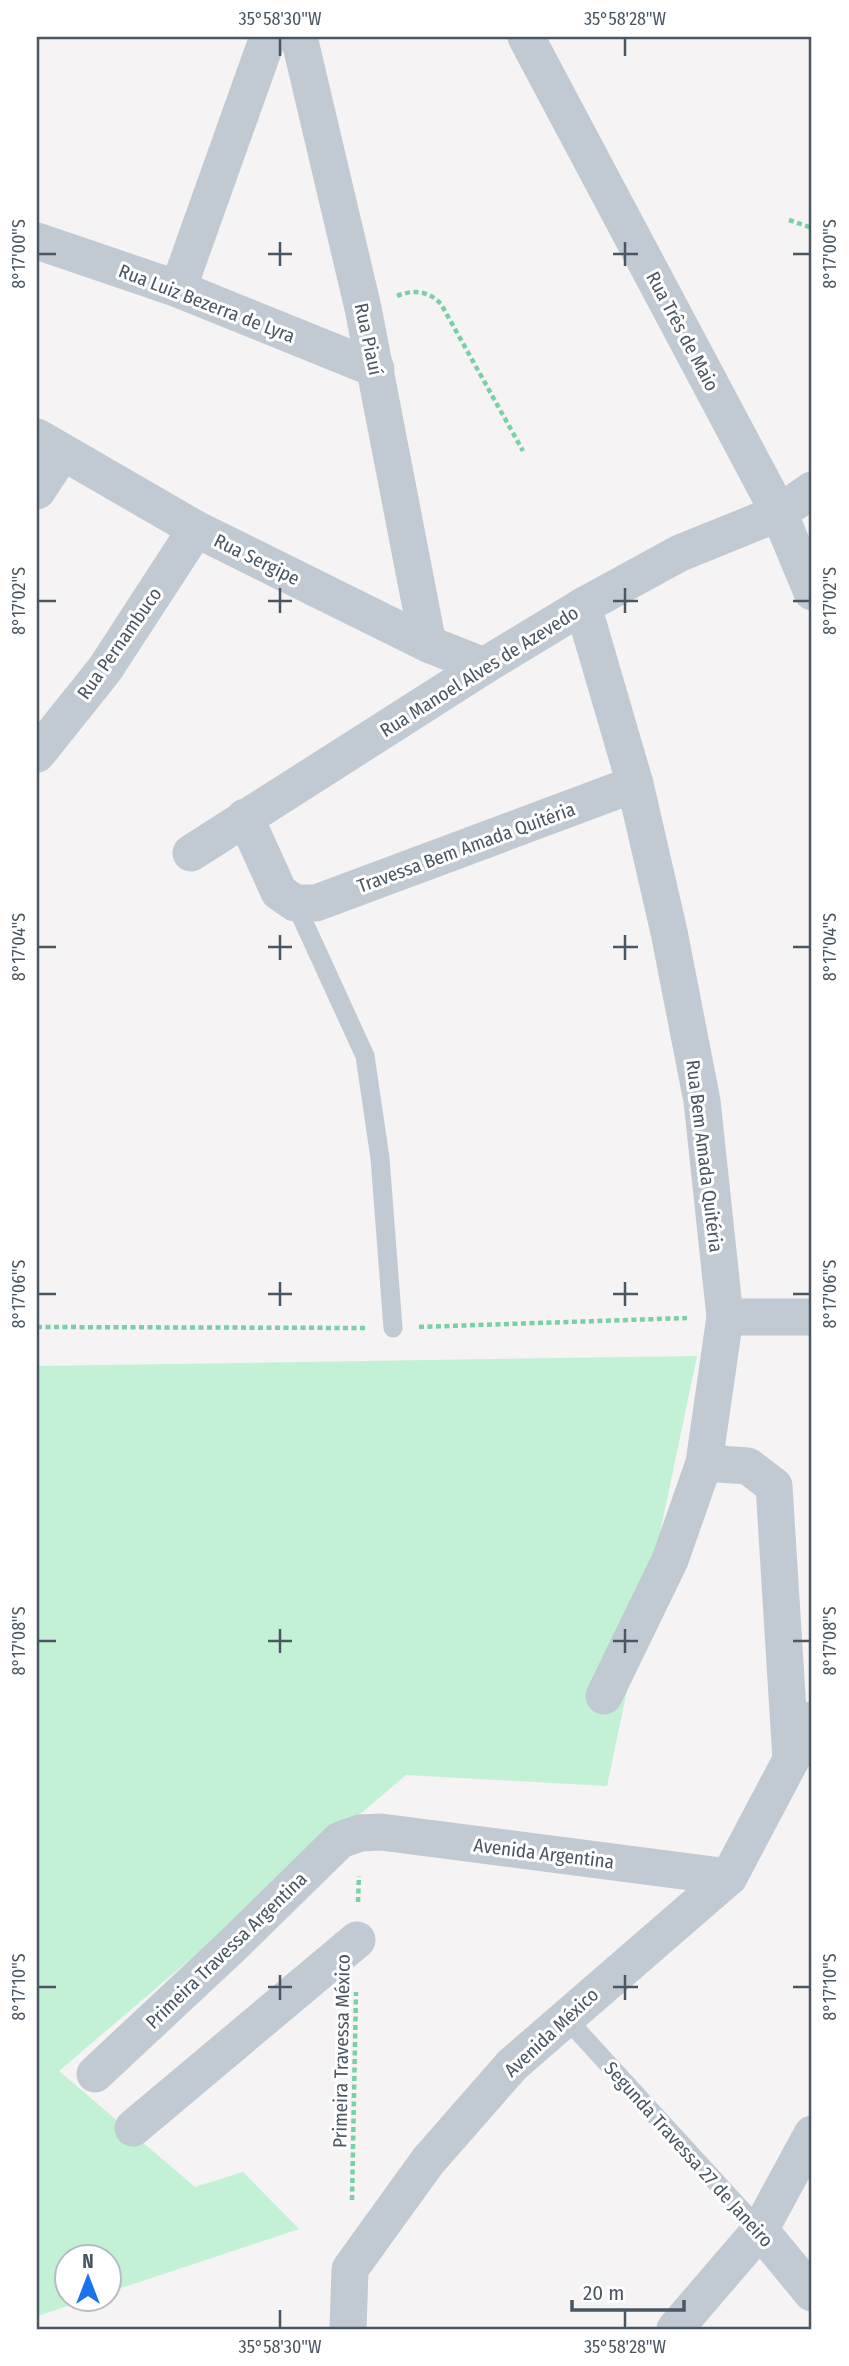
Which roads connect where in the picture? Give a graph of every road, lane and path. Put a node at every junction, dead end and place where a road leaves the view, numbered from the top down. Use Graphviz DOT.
graph roads {
  1 [pos="268,37"];
  2 [pos="299,37"];
  3 [pos="526,37"];
  4 [pos="789,220"];
  5 [pos="812,228"];
  6 [pos="37,241"];
  7 [pos="178,289"];
  8 [pos="363,308"];
  9 [pos="376,369"];
  10 [pos="50,445"];
  11 [pos="523,451"];
  12 [pos="812,490"];
  13 [pos="37,491"];
  14 [pos="779,513"];
  15 [pos="195,529"];
  16 [pos="812,592"];
  17 [pos="583,606"];
  18 [pos="428,644"];
  19 [pos="484,666"];
  20 [pos="37,754"];
  21 [pos="635,784"];
  22 [pos="245,817"];
  23 [pos="191,853"];
  24 [pos="295,903"];
  25 [pos="724,1317"];
  26 [pos="812,1317"];
  27 [pos="393,1328"];
  28 [pos="704,1462"];
  29 [pos="604,1696"];
  30 [pos="812,1720"];
  31 [pos="791,1760"];
  32 [pos="360,1833"];
  33 [pos="729,1877"];
  34 [pos="357,1940"];
  35 [pos="565,2017"];
  36 [pos="95,2074"];
  37 [pos="133,2129"];
  38 [pos="812,2134"];
  39 [pos="352,2200"];
  40 [pos="760,2230"];
  41 [pos="812,2293"];
  42 [pos="348,2329"];
  43 [pos="675,2329"];
  1 -- 7 [label="street"];
  2 -- 8 [label="street, Rua Piauí"];
  3 -- 14 [label="street, Rua Três de Maio"];
  4 -- 5 [label="path"];
  6 -- 7 [label="street, Rua Luiz Bezerra de Lyra"];
  7 -- 9 [label="street, Rua Luiz Bezerra de Lyra"];
  8 -- 9 [label="street, Rua Piauí"];
  8 -- 11 [label="path"];
  9 -- 18 [label="street, Rua Piauí"];
  10 -- 13 [label="street"];
  10 -- 15 [label="street, Rua Sergipe"];
  12 -- 14 [label="street, Rua Manoel Alves de Azevedo"];
  14 -- 16 [label="street, Rua Três de Maio"];
  14 -- 17 [label="street, Rua Manoel Alves de Azevedo"];
  15 -- 18 [label="street, Rua Sergipe"];
  15 -- 20 [label="street, Rua Pernambuco"];
  17 -- 19 [label="street, Rua Manoel Alves de Azevedo"];
  17 -- 21 [label="street, Rua Bem Amada Quitéria"];
  18 -- 19 [label="street, Rua Sergipe"];
  19 -- 22 [label="street, Rua Manoel Alves de Azevedo"];
  21 -- 24 [label="street, Travessa Bem Amada Quitéria"];
  21 -- 25 [label="street, Rua Bem Amada Quitéria"];
  22 -- 23 [label="street, Rua Manoel Alves de Azevedo"];
  22 -- 24 [label="street"];
  24 -- 27 [label="lane"];
  25 -- 26 [label="street"];
  25 -- 28 [label="street, Rua Bem Amada Quitéria"];
  28 -- 29 [label="street, Rua Bem Amada Quitéria"];
  28 -- 31 [label="street"];
  30 -- 31 [label="street, Avenida México"];
  31 -- 33 [label="street, Avenida México"];
  32 -- 33 [label="street, Avenida Argentina"];
  32 -- 34 [label="path, Primeira Travessa México"];
  32 -- 36 [label="street, Primeira Travessa Argentina"];
  33 -- 35 [label="street, Avenida México"];
  34 -- 37 [label="street"];
  34 -- 39 [label="path, Primeira Travessa México"];
  35 -- 40 [label="lane, Segunda Travessa 27 de Janeiro"];
  35 -- 42 [label="street, Avenida México"];
  38 -- 40 [label="street"];
  40 -- 41 [label="street, Segunda Travessa 27 de Janeiro"];
  40 -- 43 [label="street"];
}
